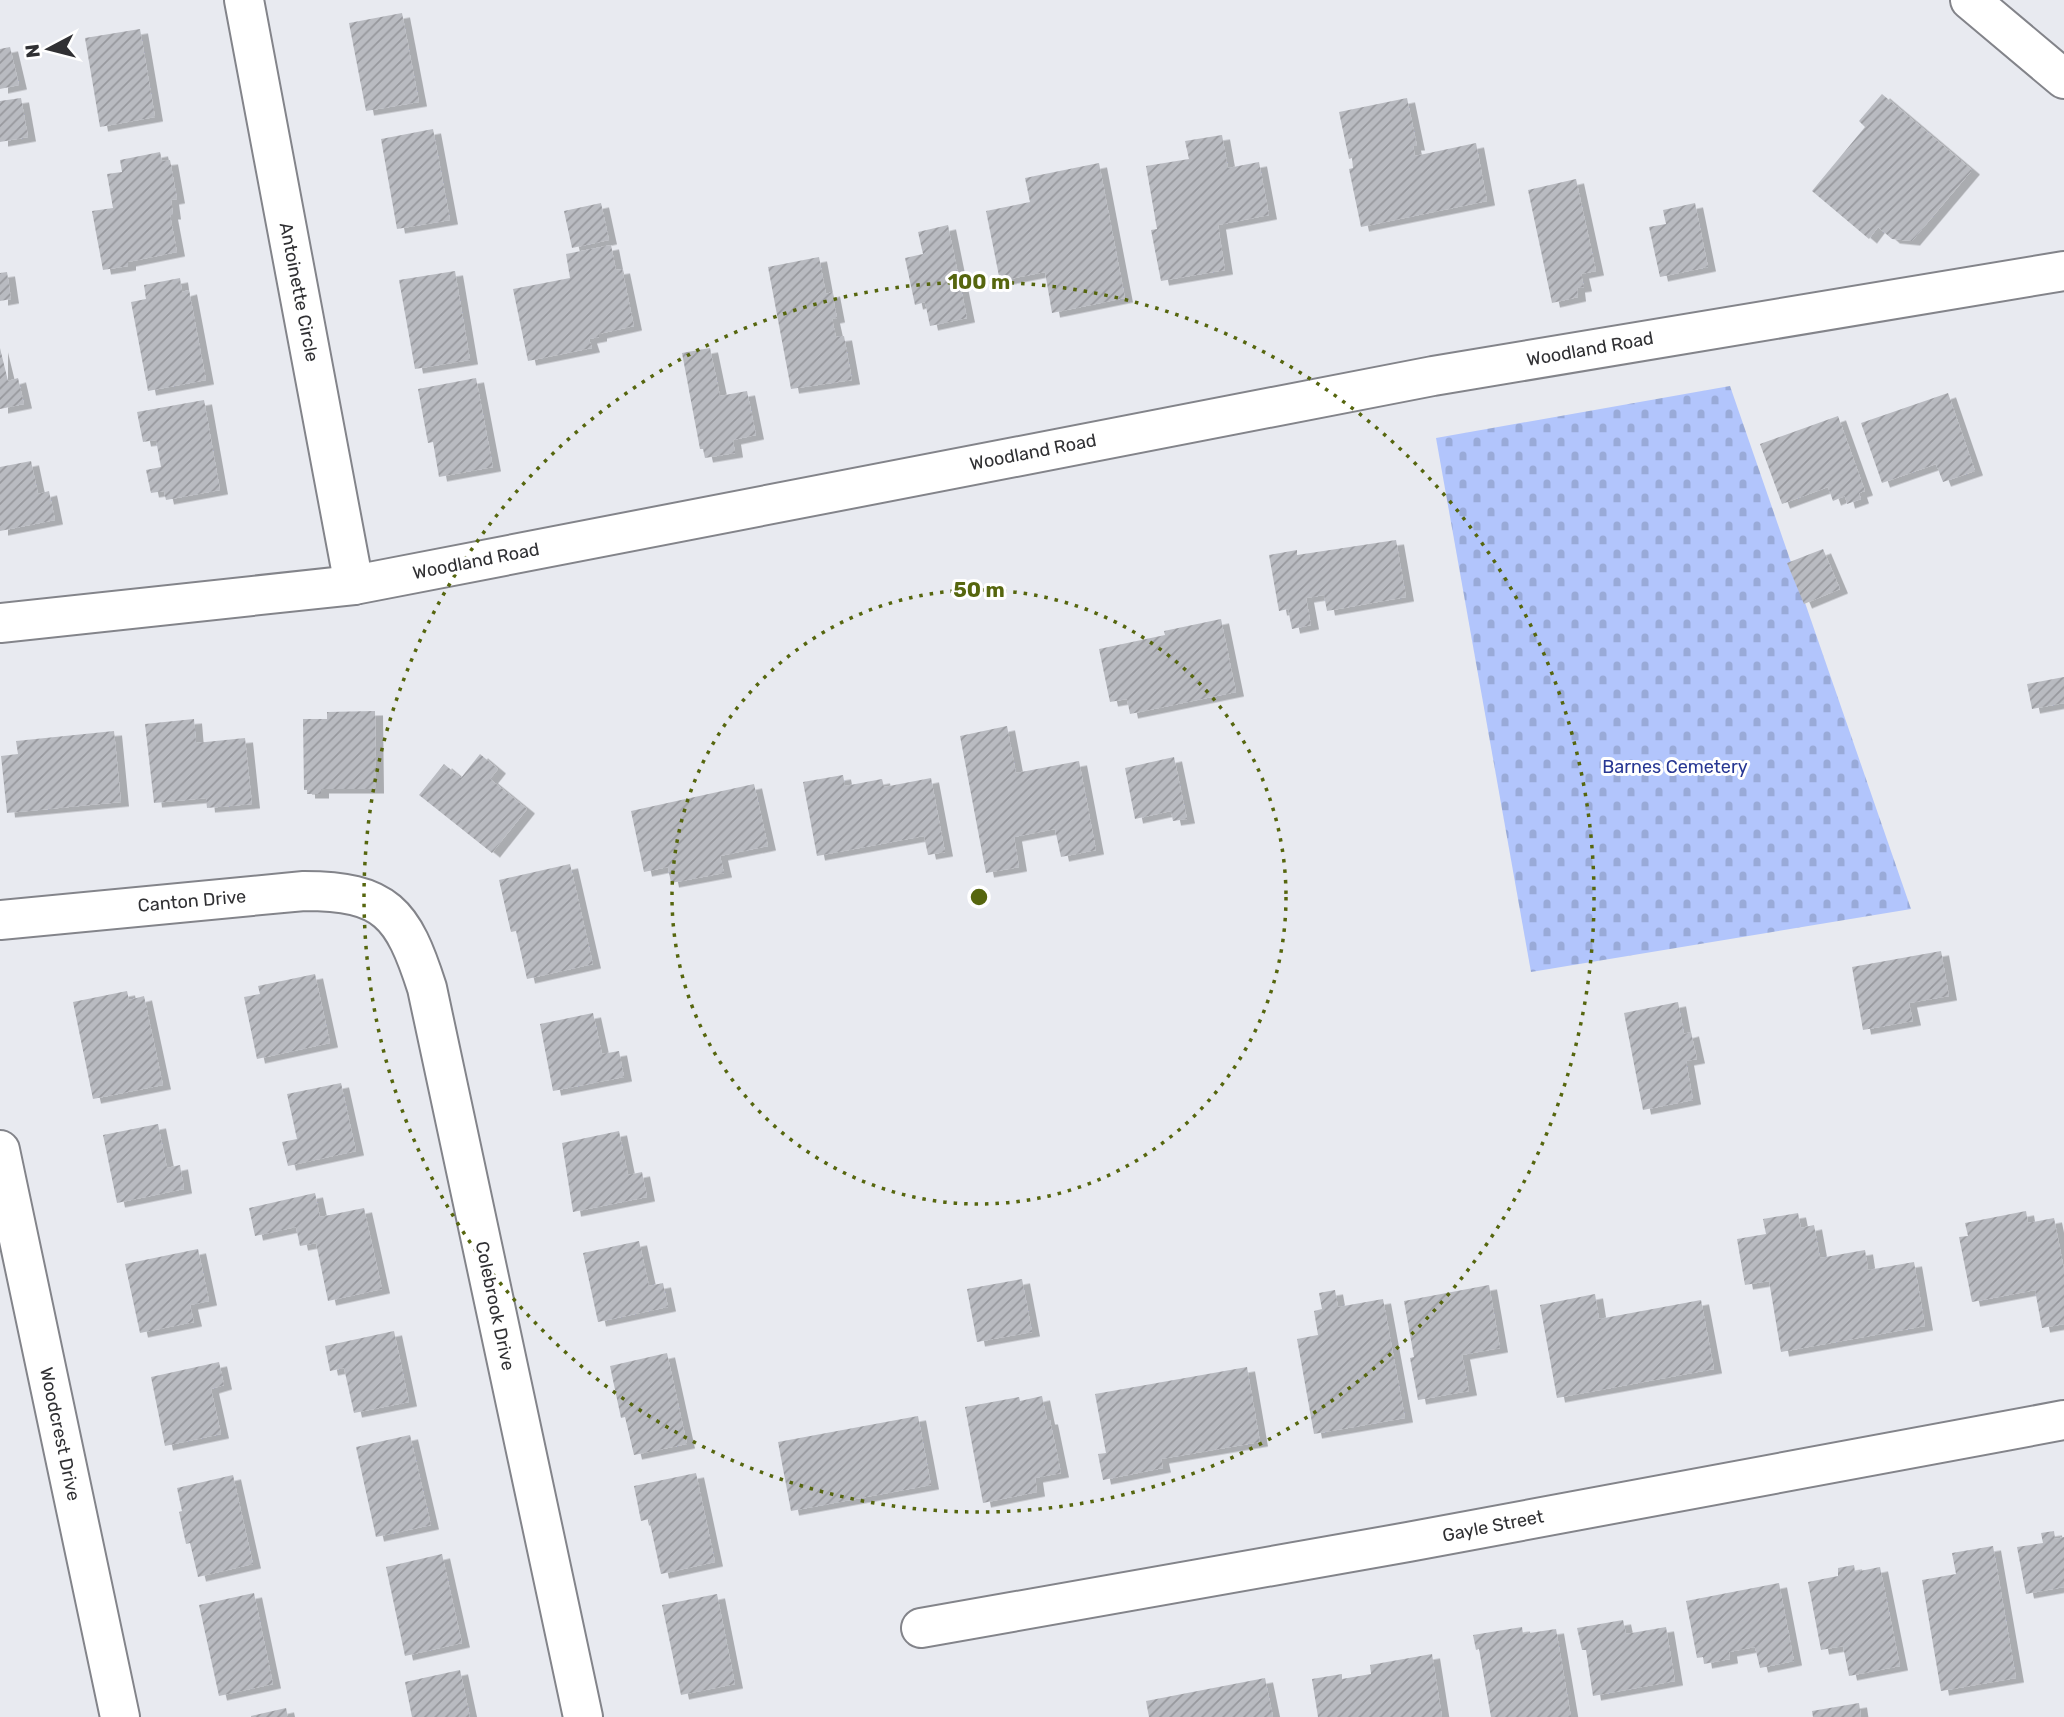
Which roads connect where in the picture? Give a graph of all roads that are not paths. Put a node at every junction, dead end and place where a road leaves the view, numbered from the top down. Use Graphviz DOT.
graph roads {
  1 [pos="244,0"];
  2 [pos="1970,0"];
  3 [pos="2064,79"];
  4 [pos="2064,271"];
  5 [pos="354,585"];
  6 [pos="0,623"];
  7 [pos="382,906"];
  8 [pos="0,920"];
  9 [pos="0,1150"];
  10 [pos="2064,1420"];
  11 [pos="921,1628"];
  12 [pos="120,1717"];
  13 [pos="583,1717"];
  1 -- 5 [label="street, Antoinette Circle"];
  2 -- 3 [label="street"];
  4 -- 5 [label="street, Woodland Road"];
  5 -- 6 [label="street, Woodland Road"];
  7 -- 8 [label="street, Canton Drive"];
  7 -- 13 [label="street, Colebrook Drive"];
  9 -- 12 [label="street, Woodcrest Drive"];
  10 -- 11 [label="street, Gayle Street"];
}
